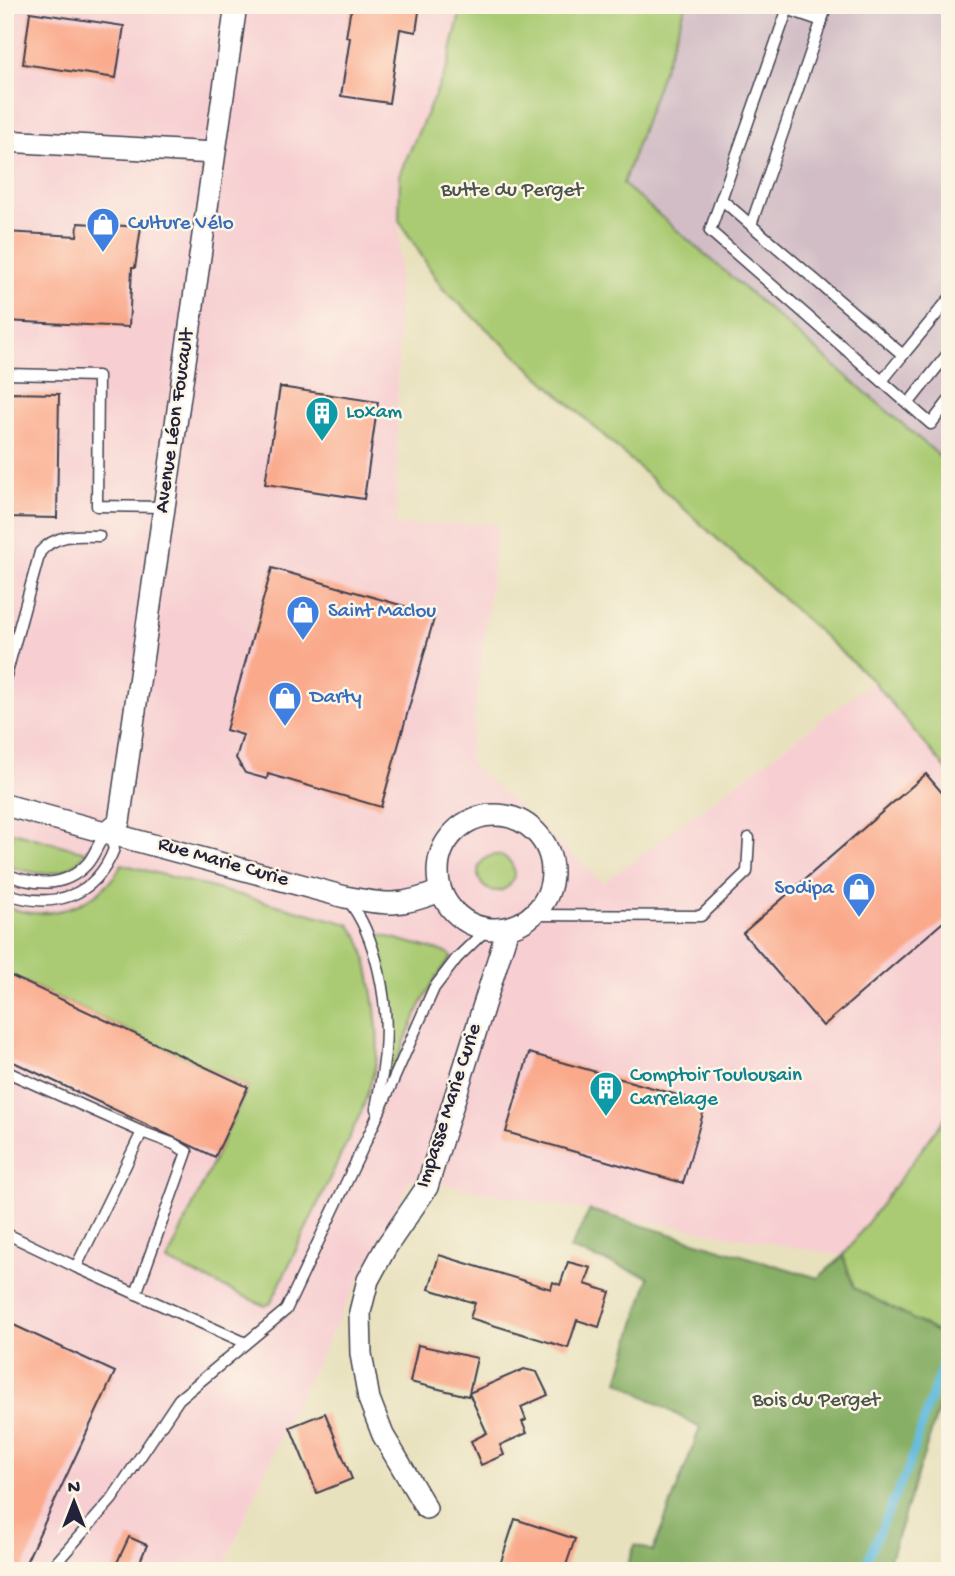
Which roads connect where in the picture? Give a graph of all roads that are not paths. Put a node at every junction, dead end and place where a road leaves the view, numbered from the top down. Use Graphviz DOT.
graph roads {
  1 [pos="236,5"];
  2 [pos="827,5"];
  3 [pos="788,7"];
  4 [pos="822,21"];
  5 [pos="5,141"];
  6 [pos="214,153"];
  7 [pos="721,199"];
  8 [pos="751,225"];
  9 [pos="950,298"];
  10 [pos="950,351"];
  11 [pos="903,355"];
  12 [pos="5,374"];
  13 [pos="881,381"];
  14 [pos="950,399"];
  15 [pos="908,404"];
  16 [pos="163,507"];
  17 [pos="99,536"];
  18 [pos="5,679"];
  19 [pos="5,805"];
  20 [pos="107,831"];
  21 [pos="749,838"];
  22 [pos="5,874"];
  23 [pos="440,891"];
  24 [pos="5,893"];
  25 [pos="345,897"];
  26 [pos="534,915"];
  27 [pos="497,929"];
  28 [pos="5,1071"];
  29 [pos="373,1126"];
  30 [pos="142,1132"];
  31 [pos="5,1233"];
  32 [pos="76,1267"];
  33 [pos="136,1294"];
  34 [pos="246,1343"];
  35 [pos="426,1508"];
  36 [pos="49,1571"];
  1 -- 6 [label="street, Avenue Léon Foucault"];
  2 -- 4 [label="lane"];
  3 -- 4 [label="lane"];
  3 -- 7 [label="lane"];
  4 -- 8 [label="lane"];
  5 -- 6 [label="street"];
  6 -- 16 [label="street, Avenue Léon Foucault"];
  7 -- 8 [label="lane"];
  7 -- 13 [label="lane"];
  8 -- 11 [label="lane"];
  9 -- 11 [label="lane"];
  10 -- 15 [label="lane"];
  11 -- 13 [label="lane"];
  12 -- 16 [label="lane"];
  13 -- 15 [label="lane"];
  14 -- 15 [label="lane"];
  16 -- 20 [label="street, Avenue Léon Foucault"];
  17 -- 18 [label="lane"];
  19 -- 20 [label="street, Rue Marie Curie"];
  20 -- 22 [label="lane"];
  20 -- 24 [label="lane"];
  20 -- 25 [label="street, Rue Marie Curie"];
  21 -- 26 [label="lane"];
  23 -- 25 [label="street, Rue Marie Curie"];
  23 -- 26 [label="street"];
  23 -- 27 [label="street"];
  25 -- 29 [label="lane"];
  26 -- 27 [label="street"];
  27 -- 29 [label="lane"];
  27 -- 35 [label="street, Impasse Marie Curie"];
  28 -- 30 [label="lane"];
  29 -- 34 [label="lane"];
  30 -- 32 [label="lane"];
  30 -- 33 [label="lane"];
  31 -- 32 [label="lane"];
  32 -- 33 [label="lane"];
  33 -- 34 [label="lane"];
  34 -- 36 [label="lane"];
}
